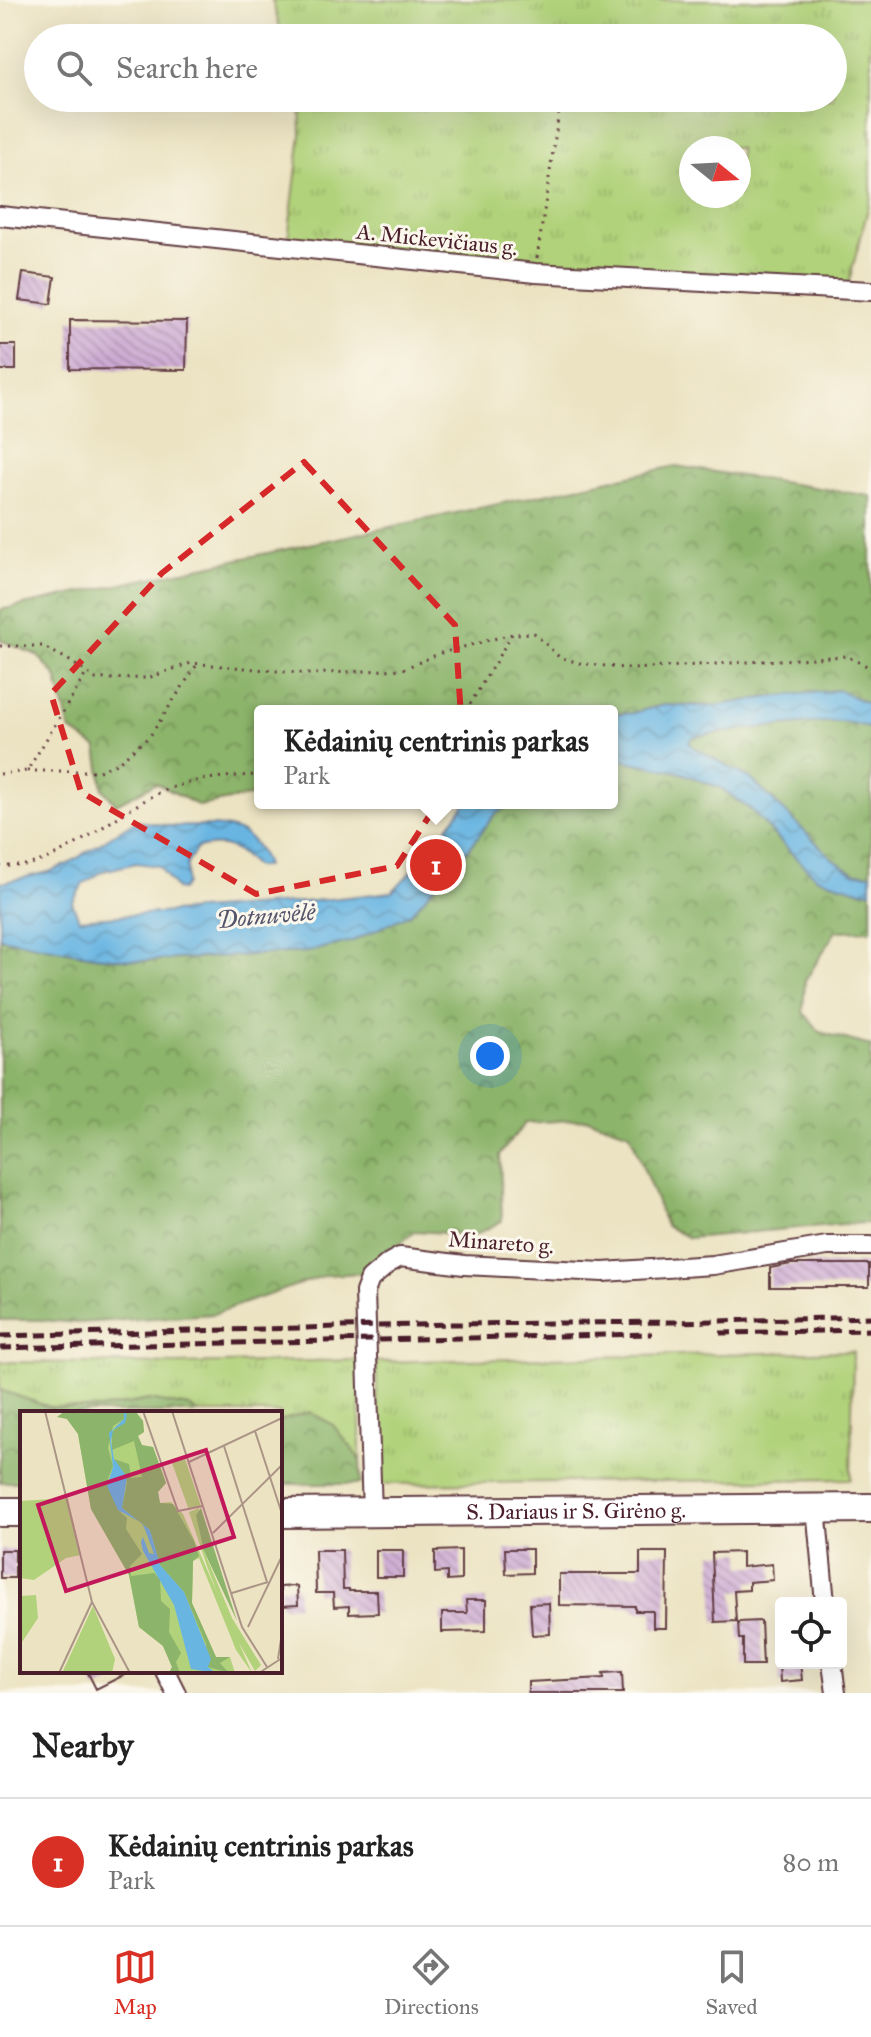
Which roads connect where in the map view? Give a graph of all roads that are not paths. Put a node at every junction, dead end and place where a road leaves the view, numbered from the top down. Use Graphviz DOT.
graph roads {
  1 [pos="0,216"];
  2 [pos="871,291"];
  3 [pos="871,1246"];
  4 [pos="816,1508"];
  5 [pos="871,1508"];
  6 [pos="282,1513"];
  7 [pos="372,1514"];
  8 [pos="824,1597"];
  9 [pos="833,1669"];
  10 [pos="166,1673"];
  11 [pos="176,1693"];
  12 [pos="836,1693"];
  1 -- 2 [label="street, A. Mickevičiaus g."];
  3 -- 7 [label="street, Minareto g."];
  4 -- 5 [label="main road, S. Dariaus ir S. Girėno g."];
  4 -- 7 [label="main road, S. Dariaus ir S. Girėno g."];
  4 -- 8 [label="street"];
  6 -- 7 [label="main road, S. Dariaus ir S. Girėno g."];
  9 -- 12 [label="street"];
  10 -- 11 [label="street"];
}
